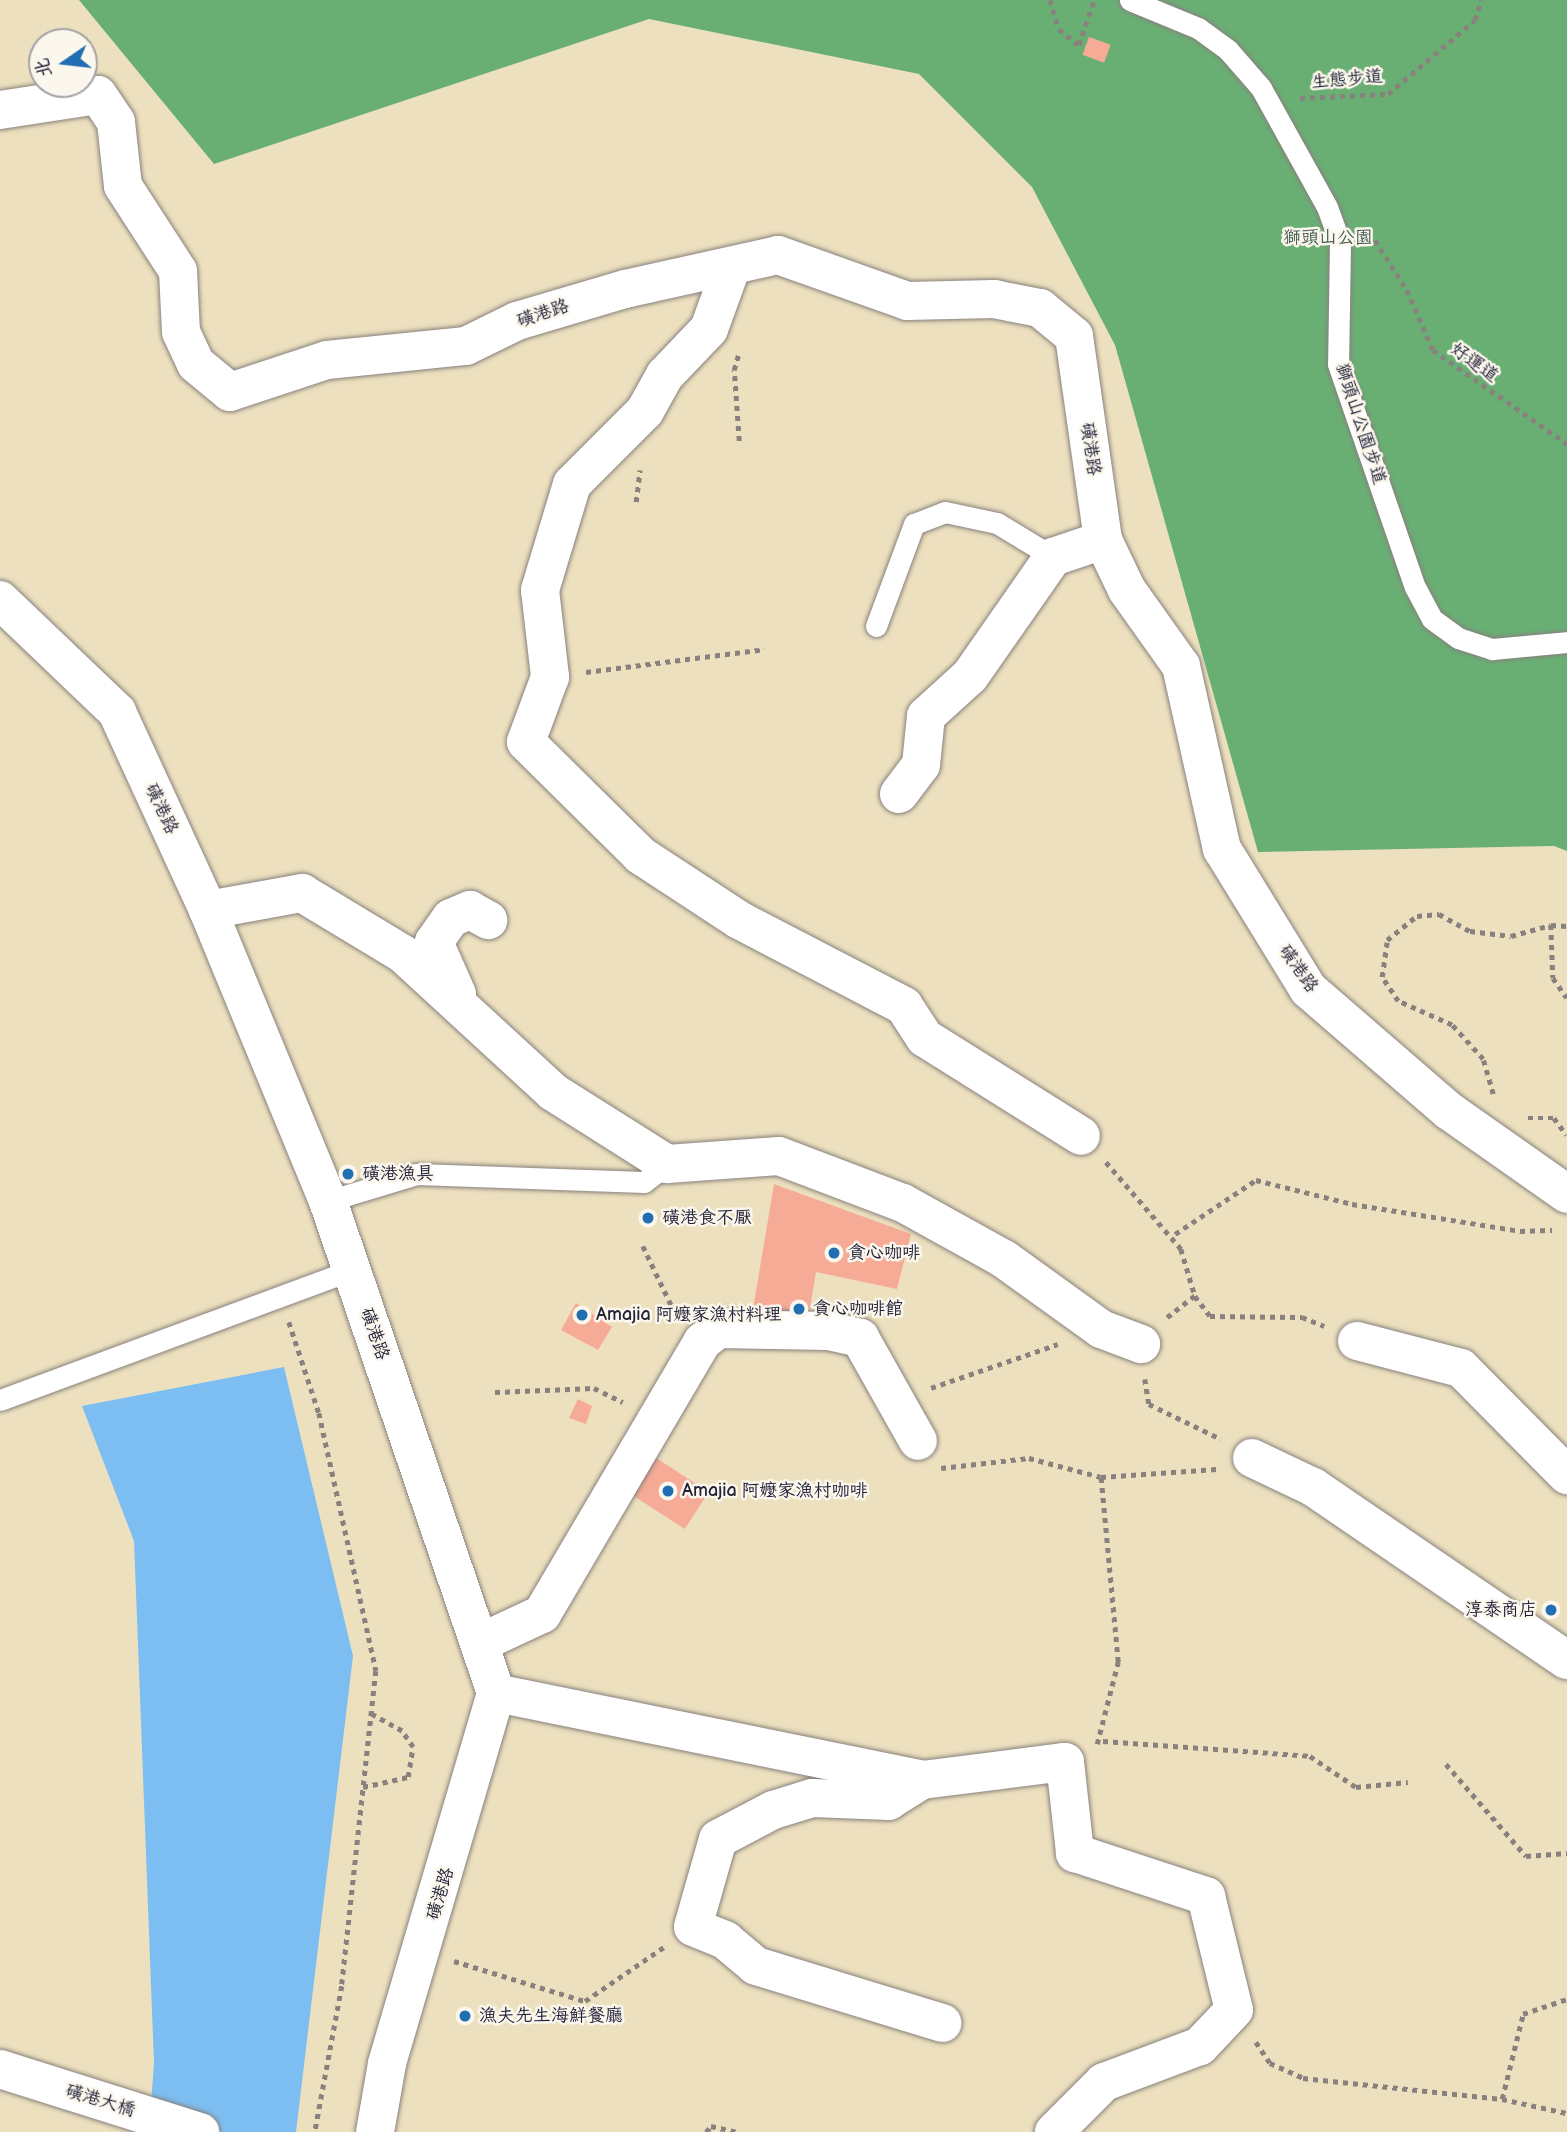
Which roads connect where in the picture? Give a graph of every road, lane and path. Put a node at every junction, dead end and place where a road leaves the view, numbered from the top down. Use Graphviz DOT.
graph roads {
  1 [pos="1050,0"];
  2 [pos="1094,0"];
  3 [pos="1130,0"];
  4 [pos="1481,0"];
  5 [pos="1261,88"];
  6 [pos="0,110"];
  7 [pos="1375,240"];
  8 [pos="730,271"];
  9 [pos="743,341"];
  10 [pos="739,441"];
  11 [pos="1567,444"];
  12 [pos="1103,540"];
  13 [pos="1053,557"];
  14 [pos="0,600"];
  15 [pos="876,626"];
  16 [pos="1567,642"];
  17 [pos="765,649"];
  18 [pos="550,677"];
  19 [pos="899,794"];
  20 [pos="208,910"];
  21 [pos="488,920"];
  22 [pos="1551,925"];
  23 [pos="1567,926"];
  24 [pos="1567,998"];
  25 [pos="461,1003"];
  26 [pos="1499,1100"];
  27 [pos="1518,1117"];
  28 [pos="1567,1135"];
  29 [pos="1081,1136"];
  30 [pos="667,1164"];
  31 [pos="1567,1194"];
  32 [pos="328,1201"];
  33 [pos="1567,1230"];
  34 [pos="1175,1234"];
  35 [pos="643,1246"];
  36 [pos="352,1270"];
  37 [pos="279,1296"];
  38 [pos="1195,1296"];
  39 [pos="1101,1329"];
  40 [pos="1357,1341"];
  41 [pos="702,1342"];
  42 [pos="1141,1344"];
  43 [pos="495,1392"];
  44 [pos="892,1392"];
  45 [pos="0,1400"];
  46 [pos="656,1417"];
  47 [pos="918,1441"];
  48 [pos="1252,1458"];
  49 [pos="1567,1475"];
  50 [pos="1101,1477"];
  51 [pos="482,1642"];
  52 [pos="1565,1656"];
  53 [pos="496,1693"];
  54 [pos="371,1714"];
  55 [pos="1103,1741"];
  56 [pos="1065,1762"];
  57 [pos="1446,1764"];
  58 [pos="922,1780"];
  59 [pos="1408,1782"];
  60 [pos="363,1787"];
  61 [pos="1567,1853"];
  62 [pos="693,1927"];
  63 [pos="423,1952"];
  64 [pos="1567,1998"];
  65 [pos="1234,2010"];
  66 [pos="942,2023"];
  67 [pos="0,2069"];
  68 [pos="1502,2099"];
  69 [pos="1567,2113"];
  70 [pos="1068,2127"];
  71 [pos="200,2132"];
  72 [pos="315,2132"];
  73 [pos="375,2132"];
  74 [pos="706,2132"];
  75 [pos="738,2132"];
  1 -- 2 [label="path"];
  3 -- 5 [label="lane, 獅頭山公園步道"];
  4 -- 5 [label="path, 生態步道"];
  5 -- 16 [label="lane, 獅頭山公園步道"];
  6 -- 8 [label="street, 磺港路"];
  7 -- 11 [label="path, 好運道"];
  8 -- 12 [label="street, 磺港路"];
  8 -- 18 [label="street"];
  9 -- 10 [label="path"];
  12 -- 13 [label="street"];
  12 -- 31 [label="street, 磺港路"];
  13 -- 15 [label="lane"];
  13 -- 19 [label="street"];
  14 -- 20 [label="street, 磺港路"];
  17 -- 18 [label="path"];
  18 -- 29 [label="street"];
  20 -- 25 [label="street"];
  20 -- 32 [label="street, 磺港路"];
  21 -- 25 [label="street"];
  22 -- 23 [label="path"];
  22 -- 24 [label="path"];
  22 -- 26 [label="path"];
  25 -- 30 [label="street"];
  27 -- 28 [label="path"];
  29 -- 34 [label="path"];
  30 -- 32 [label="lane"];
  30 -- 39 [label="street"];
  32 -- 36 [label="street, 磺港路"];
  33 -- 34 [label="path"];
  34 -- 38 [label="path"];
  35 -- 41 [label="path"];
  36 -- 37 [label="lane"];
  36 -- 51 [label="street, 磺港路"];
  37 -- 45 [label="lane"];
  37 -- 54 [label="path"];
  38 -- 40 [label="path"];
  38 -- 42 [label="path"];
  39 -- 42 [label="street"];
  39 -- 44 [label="path"];
  40 -- 49 [label="street"];
  41 -- 44 [label="street"];
  41 -- 46 [label="street"];
  42 -- 48 [label="path"];
  43 -- 46 [label="path"];
  44 -- 47 [label="street"];
  46 -- 51 [label="street"];
  47 -- 50 [label="path"];
  48 -- 50 [label="path"];
  48 -- 52 [label="street"];
  50 -- 55 [label="path"];
  51 -- 53 [label="street, 磺港路"];
  53 -- 58 [label="street"];
  53 -- 63 [label="street, 磺港路"];
  54 -- 60 [label="path"];
  54 -- 60 [label="path"];
  55 -- 56 [label="path"];
  55 -- 59 [label="path"];
  56 -- 58 [label="street"];
  56 -- 65 [label="street"];
  57 -- 61 [label="path"];
  58 -- 62 [label="street"];
  60 -- 72 [label="path"];
  62 -- 63 [label="path"];
  62 -- 66 [label="street"];
  63 -- 73 [label="street, 磺港路"];
  64 -- 68 [label="path"];
  65 -- 68 [label="path"];
  65 -- 70 [label="street"];
  67 -- 71 [label="street, 磺港大橋"];
  68 -- 69 [label="path"];
  74 -- 75 [label="path"];
}
